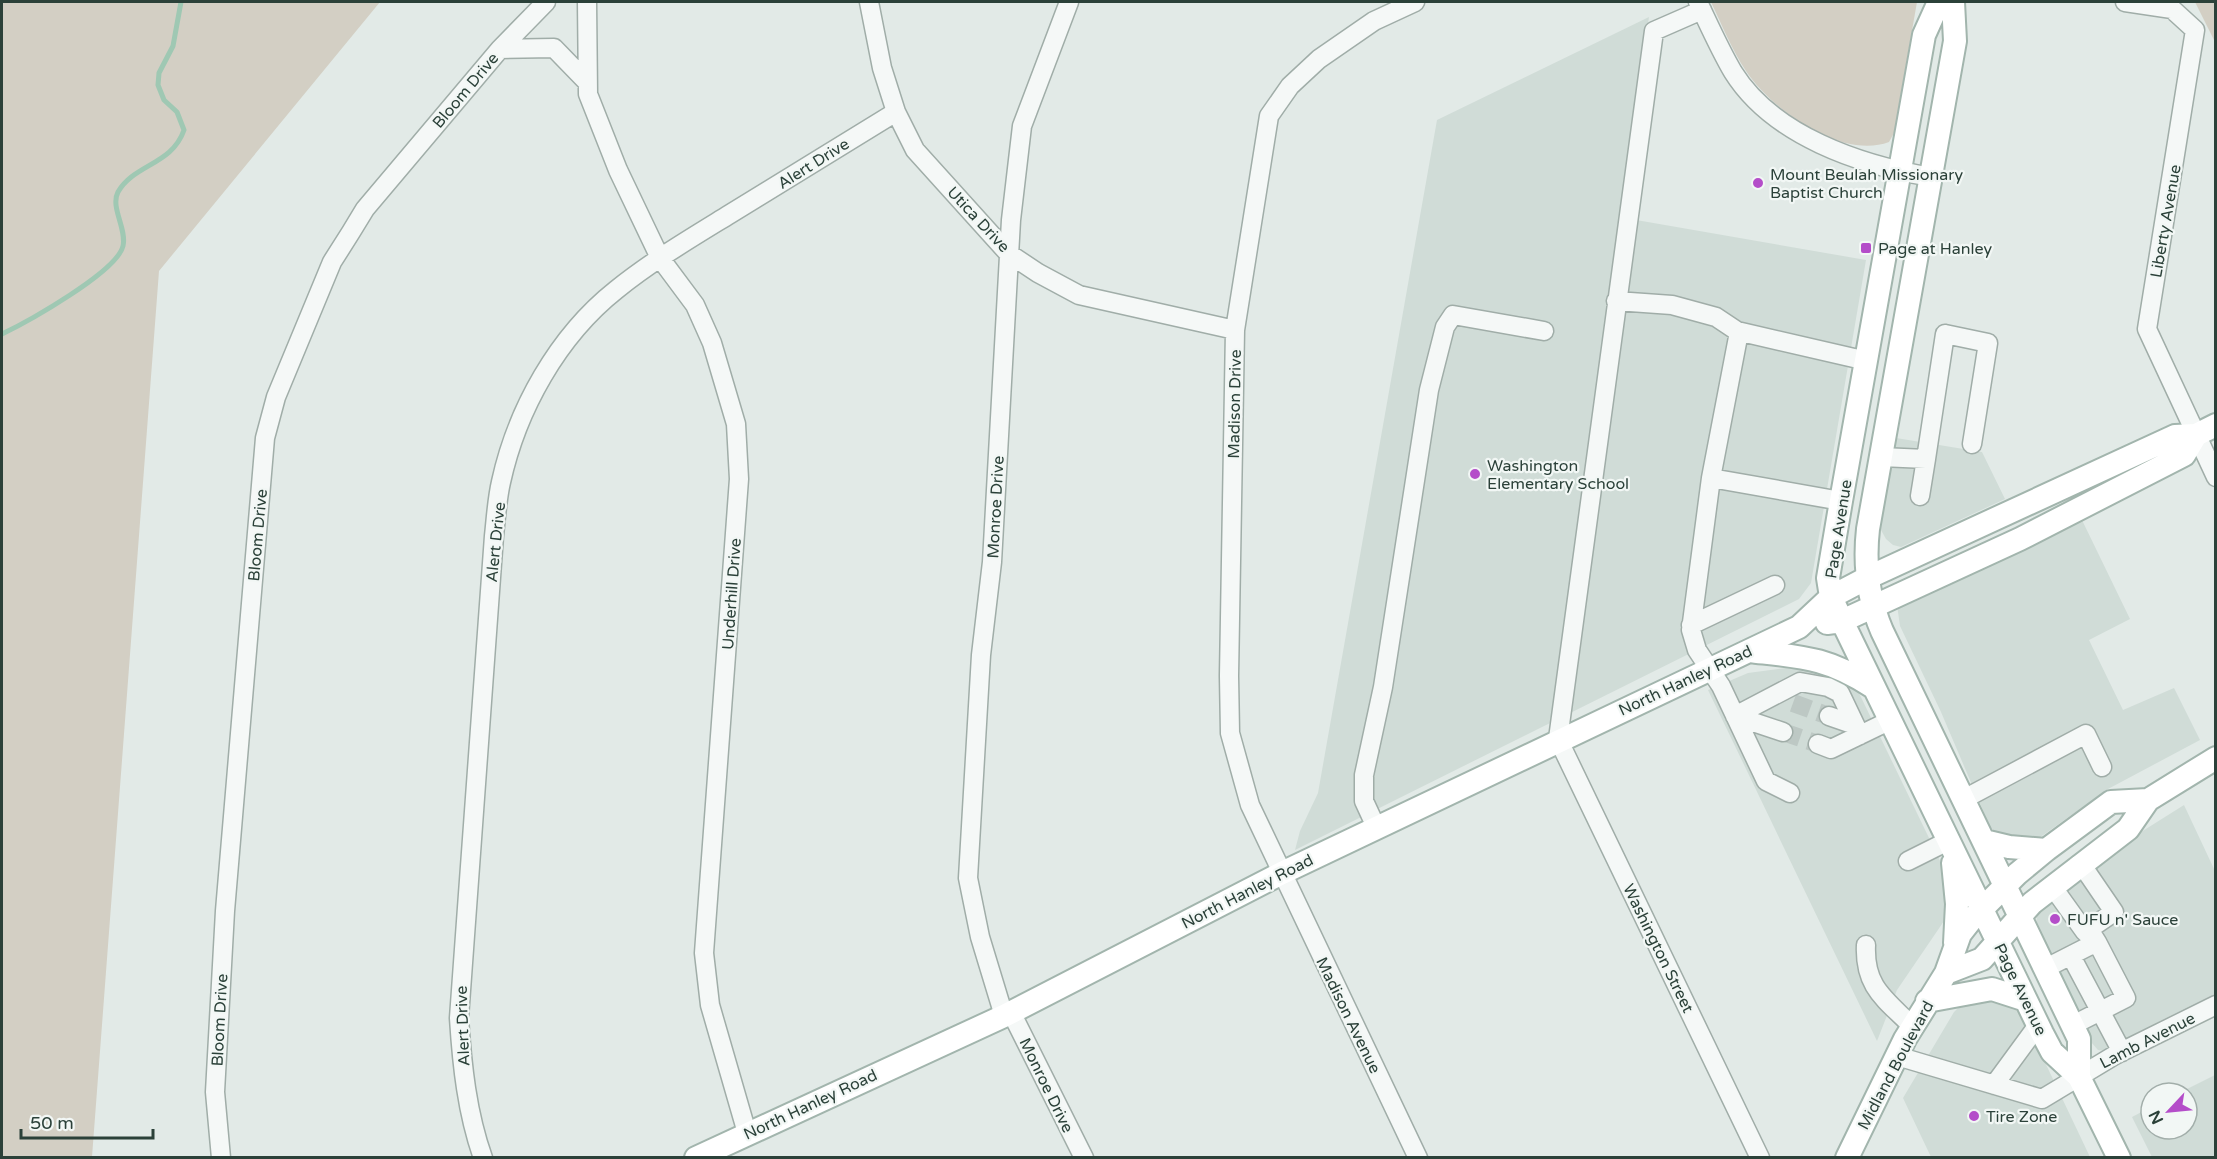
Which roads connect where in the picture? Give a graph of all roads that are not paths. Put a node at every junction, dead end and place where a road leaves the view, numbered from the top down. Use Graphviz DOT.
graph roads {
  1 [pos="546,2"];
  2 [pos="587,2"];
  3 [pos="869,2"];
  4 [pos="1069,2"];
  5 [pos="1415,2"];
  6 [pos="1940,2"];
  7 [pos="1953,2"];
  8 [pos="2125,2"];
  9 [pos="1700,6"];
  10 [pos="500,49"];
  11 [pos="587,82"];
  12 [pos="896,112"];
  13 [pos="1900,172"];
  14 [pos="1931,177"];
  15 [pos="1008,253"];
  16 [pos="660,258"];
  17 [pos="1616,301"];
  18 [pos="1235,330"];
  19 [pos="1544,331"];
  20 [pos="1739,332"];
  21 [pos="1867,361"];
  22 [pos="2206,430"];
  23 [pos="1972,444"];
  24 [pos="1881,457"];
  25 [pos="1926,459"];
  26 [pos="2216,477"];
  27 [pos="1711,478"];
  28 [pos="1920,496"];
  29 [pos="1841,501"];
  30 [pos="1867,578"];
  31 [pos="1775,585"];
  32 [pos="1832,597"];
  33 [pos="1883,601"];
  34 [pos="1842,621"];
  35 [pos="1691,625"];
  36 [pos="1799,627"];
  37 [pos="1749,651"];
  38 [pos="1707,669"];
  39 [pos="1875,688"];
  40 [pos="1773,696"];
  41 [pos="1793,703"];
  42 [pos="1735,716"];
  43 [pos="1829,716"];
  44 [pos="1891,720"];
  45 [pos="1857,730"];
  46 [pos="1783,732"];
  47 [pos="1558,739"];
  48 [pos="1818,744"];
  49 [pos="2216,758"];
  50 [pos="2102,767"];
  51 [pos="1790,793"];
  52 [pos="1964,799"];
  53 [pos="2148,801"];
  54 [pos="1376,827"];
  55 [pos="1950,840"];
  56 [pos="1984,841"];
  57 [pos="2046,849"];
  58 [pos="1908,861"];
  59 [pos="2078,865"];
  60 [pos="1282,873"];
  61 [pos="2006,885"];
  62 [pos="2052,886"];
  63 [pos="1982,908"];
  64 [pos="2020,915"];
  65 [pos="2093,936"];
  66 [pos="1998,942"];
  67 [pos="1866,945"];
  68 [pos="1955,948"];
  69 [pos="2071,956"];
  70 [pos="2046,968"];
  71 [pos="1946,973"];
  72 [pos="2026,1000"];
  73 [pos="1927,1001"];
  74 [pos="2216,1005"];
  75 [pos="2100,1011"];
  76 [pos="1008,1014"];
  77 [pos="2038,1025"];
  78 [pos="2073,1025"];
  79 [pos="1912,1026"];
  80 [pos="2122,1052"];
  81 [pos="1897,1056"];
  82 [pos="2079,1077"];
  83 [pos="1994,1085"];
  84 [pos="747,1133"];
  85 [pos="221,1158"];
  86 [pos="483,1158"];
  87 [pos="696,1158"];
  88 [pos="1084,1158"];
  89 [pos="1418,1158"];
  90 [pos="1760,1158"];
  91 [pos="1846,1158"];
  92 [pos="2119,1158"];
  1 -- 10 [label="street, Bloom Drive"];
  2 -- 11 [label="street, Underhill Drive"];
  3 -- 12 [label="street, Utica Drive"];
  4 -- 15 [label="street, Monroe Drive"];
  5 -- 18 [label="street, Madison Drive"];
  6 -- 13 [label="main road, Page Avenue"];
  7 -- 14 [label="main road, Page Avenue"];
  8 -- 22 [label="street, Liberty Avenue"];
  9 -- 13 [label="street"];
  9 -- 17 [label="street"];
  10 -- 11 [label="street, Underhill Drive"];
  10 -- 85 [label="street, Bloom Drive"];
  11 -- 16 [label="street, Underhill Drive"];
  12 -- 15 [label="street, Utica Drive"];
  12 -- 16 [label="street, Alert Drive"];
  13 -- 14 [label="street"];
  13 -- 21 [label="main road, Page Avenue"];
  14 -- 24 [label="main road, Page Avenue"];
  15 -- 18 [label="street, Utica Drive"];
  15 -- 76 [label="street, Monroe Drive"];
  16 -- 84 [label="street, Underhill Drive"];
  16 -- 86 [label="street, Alert Drive"];
  17 -- 20 [label="street"];
  17 -- 47 [label="street"];
  18 -- 60 [label="street, Madison Drive"];
  19 -- 54 [label="street"];
  20 -- 21 [label="street"];
  20 -- 27 [label="street"];
  21 -- 29 [label="main road, Page Avenue"];
  22 -- 26 [label="street, Liberty Avenue"];
  22 -- 30 [label="main road, North Hanley Road"];
  22 -- 33 [label="main road, North Hanley Road"];
  23 -- 25 [label="street"];
  24 -- 25 [label="street"];
  24 -- 30 [label="main road, Page Avenue"];
  25 -- 28 [label="street"];
  27 -- 29 [label="street"];
  27 -- 35 [label="street"];
  29 -- 30 [label="main road"];
  29 -- 32 [label="main road, Page Avenue"];
  30 -- 32 [label="main road, North Hanley Road"];
  30 -- 33 [label="main road, Page Avenue"];
  31 -- 35 [label="street"];
  32 -- 34 [label="main road, Page Avenue"];
  32 -- 36 [label="main road, North Hanley Road"];
  33 -- 34 [label="main road, North Hanley Road"];
  33 -- 52 [label="main road, Page Avenue"];
  34 -- 36 [label="main road, North Hanley Road"];
  34 -- 39 [label="main road, Page Avenue"];
  35 -- 38 [label="street"];
  36 -- 37 [label="main road, North Hanley Road"];
  37 -- 38 [label="main road, North Hanley Road"];
  37 -- 39 [label="main road"];
  38 -- 42 [label="street"];
  38 -- 47 [label="main road, North Hanley Road"];
  39 -- 44 [label="main road, Page Avenue"];
  40 -- 41 [label="street"];
  40 -- 42 [label="street"];
  40 -- 45 [label="street"];
  42 -- 46 [label="street"];
  42 -- 51 [label="street"];
  43 -- 45 [label="street"];
  44 -- 45 [label="street"];
  44 -- 55 [label="main road, Page Avenue"];
  45 -- 48 [label="street"];
  47 -- 54 [label="main road, North Hanley Road"];
  47 -- 90 [label="street, Washington Street"];
  49 -- 53 [label="main road"];
  50 -- 52 [label="street"];
  52 -- 56 [label="main road, Page Avenue"];
  53 -- 57 [label="main road, Midland Boulevard"];
  53 -- 59 [label="main road"];
  54 -- 60 [label="main road, North Hanley Road"];
  55 -- 58 [label="street"];
  55 -- 63 [label="main road, Page Avenue"];
  55 -- 68 [label="main road"];
  56 -- 57 [label="main road"];
  56 -- 61 [label="main road, Page Avenue"];
  57 -- 61 [label="main road, Midland Boulevard"];
  59 -- 62 [label="main road"];
  59 -- 65 [label="street"];
  60 -- 76 [label="main road, North Hanley Road"];
  60 -- 89 [label="street, Madison Avenue"];
  61 -- 63 [label="main road, Midland Boulevard"];
  61 -- 64 [label="main road, Page Avenue"];
  62 -- 64 [label="main road"];
  62 -- 65 [label="street"];
  63 -- 66 [label="main road, Page Avenue"];
  63 -- 68 [label="main road, Midland Boulevard"];
  64 -- 66 [label="main road"];
  64 -- 70 [label="main road, Page Avenue"];
  65 -- 69 [label="street"];
  65 -- 75 [label="street"];
  66 -- 71 [label="main road"];
  66 -- 72 [label="main road, Page Avenue"];
  67 -- 79 [label="street"];
  68 -- 71 [label="main road, Midland Boulevard"];
  69 -- 70 [label="street"];
  69 -- 75 [label="street"];
  70 -- 78 [label="main road, Page Avenue"];
  71 -- 73 [label="main road, Midland Boulevard"];
  72 -- 73 [label="main road"];
  72 -- 77 [label="main road, Page Avenue"];
  73 -- 79 [label="main road, Midland Boulevard"];
  74 -- 80 [label="street, Lamb Avenue"];
  75 -- 78 [label="street"];
  75 -- 80 [label="street"];
  76 -- 84 [label="main road, North Hanley Road"];
  76 -- 88 [label="street, Monroe Drive"];
  77 -- 82 [label="main road, Page Avenue"];
  77 -- 83 [label="street"];
  78 -- 82 [label="main road, Page Avenue"];
  79 -- 81 [label="main road, Midland Boulevard"];
  80 -- 82 [label="street, Lamb Avenue"];
  81 -- 83 [label="street, Lamb Avenue"];
  81 -- 91 [label="main road, Midland Boulevard"];
  82 -- 83 [label="street, Lamb Avenue"];
  82 -- 92 [label="main road, Page Avenue"];
  84 -- 87 [label="main road, North Hanley Road"];
}
